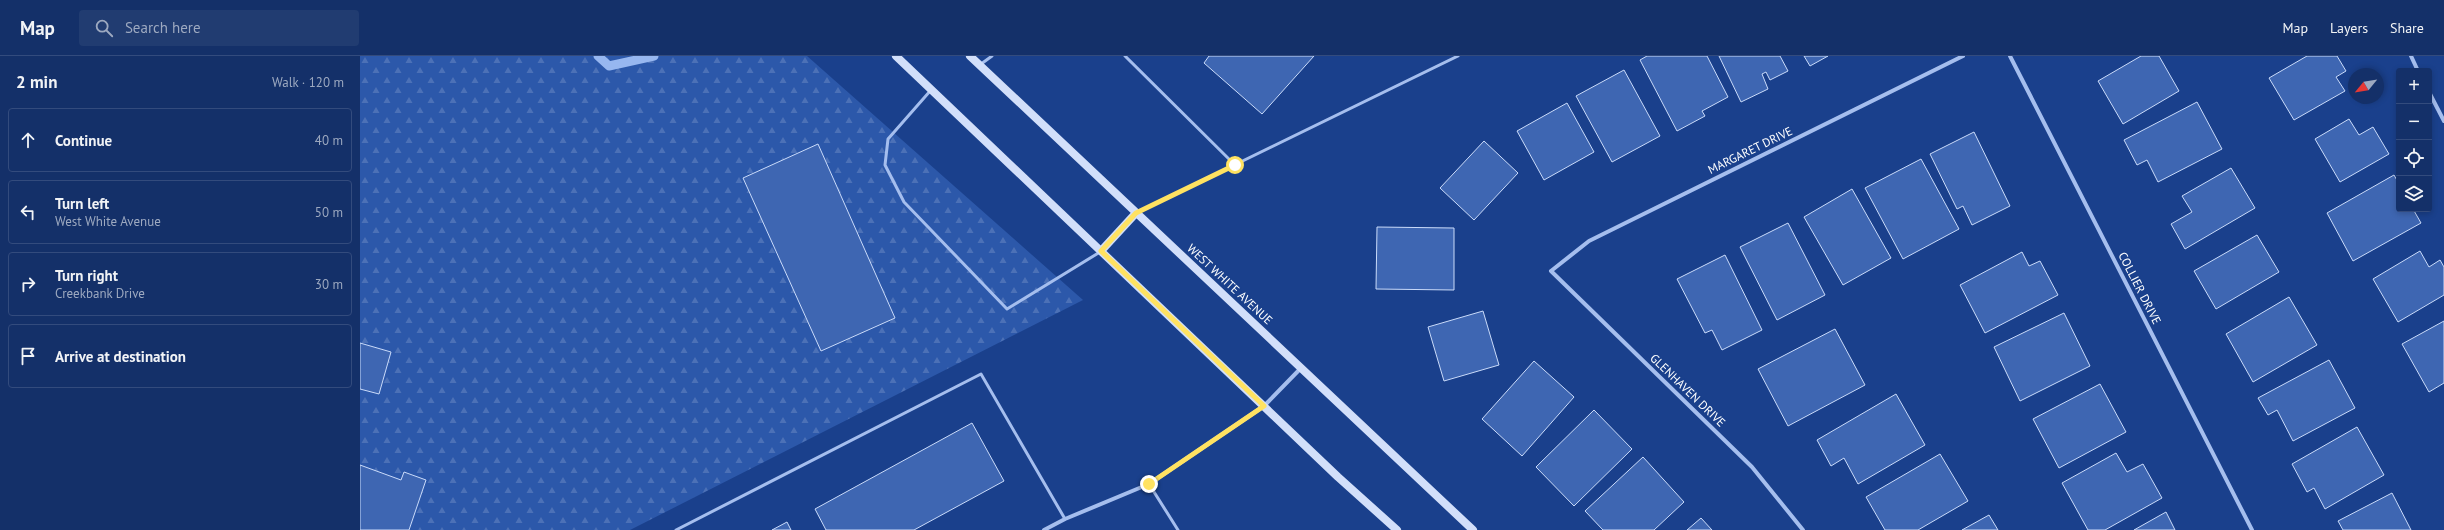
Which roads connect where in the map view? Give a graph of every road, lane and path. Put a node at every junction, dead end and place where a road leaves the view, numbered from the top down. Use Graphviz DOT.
graph roads {
  1 [pos="896,56"];
  2 [pos="970,56"];
  3 [pos="992,56"];
  4 [pos="1125,56"];
  5 [pos="1458,56"];
  6 [pos="1963,56"];
  7 [pos="2010,56"];
  8 [pos="2411,56"];
  9 [pos="979,65"];
  10 [pos="2417,68"];
  11 [pos="932,90"];
  12 [pos="2432,98"];
  13 [pos="2444,121"];
  14 [pos="1235,165"];
  15 [pos="1136,213"];
  16 [pos="1101,251"];
  17 [pos="1551,271"];
  18 [pos="1301,368"];
  19 [pos="1264,406"];
  20 [pos="1149,484"];
  21 [pos="1065,519"];
  22 [pos="676,530"];
  23 [pos="1044,530"];
  24 [pos="1178,530"];
  25 [pos="1397,530"];
  26 [pos="1473,530"];
  27 [pos="1803,530"];
  28 [pos="2252,530"];
  1 -- 11 [label="main road"];
  2 -- 9 [label="main road, WEST WHITE AVENUE"];
  3 -- 9 [label="lane"];
  4 -- 14 [label="lane"];
  5 -- 14 [label="lane"];
  6 -- 17 [label="street, MARGARET DRIVE"];
  7 -- 28 [label="street, COLLIER DRIVE"];
  8 -- 10 [label="street"];
  9 -- 15 [label="main road, WEST WHITE AVENUE"];
  11 -- 16 [label="main road"];
  11 -- 16 [label="lane"];
  12 -- 13 [label="street"];
  14 -- 15 [label="lane"];
  15 -- 16 [label="main road"];
  15 -- 18 [label="main road, WEST WHITE AVENUE"];
  16 -- 19 [label="main road"];
  17 -- 27 [label="street, GLENHAVEN DRIVE"];
  18 -- 19 [label="street"];
  18 -- 26 [label="main road, WEST WHITE AVENUE"];
  19 -- 20 [label="street"];
  19 -- 25 [label="main road"];
  20 -- 21 [label="street"];
  20 -- 24 [label="lane"];
  21 -- 22 [label="lane"];
  21 -- 23 [label="street"];
}
